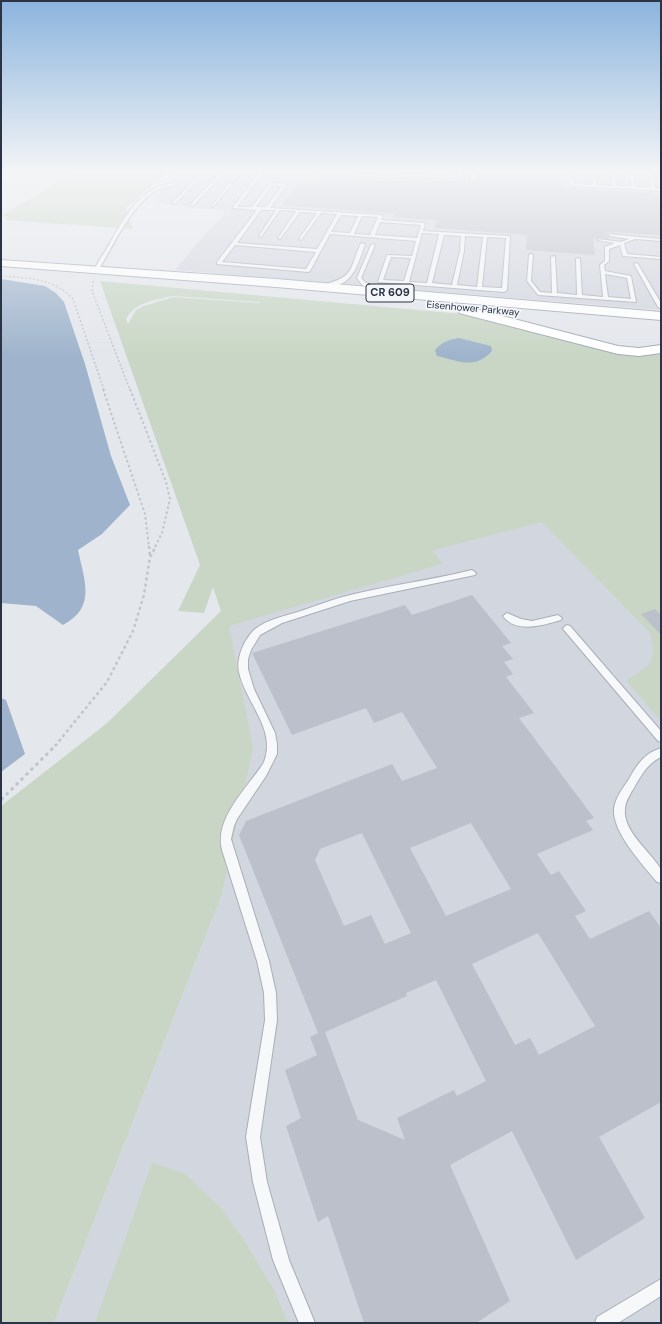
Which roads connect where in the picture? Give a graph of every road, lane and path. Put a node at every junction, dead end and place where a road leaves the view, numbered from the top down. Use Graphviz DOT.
graph roads {
  1 [pos="421,232"];
  2 [pos="119,233"];
  3 [pos="242,233"];
  4 [pos="263,233"];
  5 [pos="283,233"];
  6 [pos="306,233"];
  7 [pos="329,233"];
  8 [pos="373,233"];
  9 [pos="397,233"];
  10 [pos="438,233"];
  11 [pos="442,233"];
  12 [pos="463,234"];
  13 [pos="351,235"];
  14 [pos="610,235"];
  15 [pos="261,236"];
  16 [pos="372,236"];
  17 [pos="485,236"];
  18 [pos="280,238"];
  19 [pos="395,238"];
  20 [pos="635,238"];
  21 [pos="648,239"];
  22 [pos="301,240"];
  23 [pos="419,240"];
  24 [pos="599,240"];
  25 [pos="661,240"];
  26 [pos="622,243"];
  27 [pos="234,244"];
  28 [pos="363,244"];
  29 [pos="373,245"];
  30 [pos="649,245"];
  31 [pos="320,251"];
  32 [pos="650,251"];
  33 [pos="531,255"];
  34 [pos="413,257"];
  35 [pos="553,257"];
  36 [pos="651,257"];
  37 [pos="661,258"];
  38 [pos="578,259"];
  39 [pos="1,263"];
  40 [pos="636,264"];
  41 [pos="96,271"];
  42 [pos="118,272"];
  43 [pos="603,272"];
  44 [pos="1,276"];
  45 [pos="406,283"];
  46 [pos="429,284"];
  47 [pos="454,286"];
  48 [pos="319,287"];
  49 [pos="478,288"];
  50 [pos="384,292"];
  51 [pos="556,294"];
  52 [pos="580,296"];
  53 [pos="606,299"];
  54 [pos="661,307"];
  55 [pos="455,308"];
  56 [pos="661,316"];
  57 [pos="661,325"];
  58 [pos="661,349"];
  59 [pos="150,557"];
  60 [pos="472,573"];
  61 [pos="507,616"];
  62 [pos="558,618"];
  63 [pos="567,628"];
  64 [pos="661,738"];
  65 [pos="661,752"];
  66 [pos="1,800"];
  67 [pos="661,878"];
  68 [pos="661,1286"];
  69 [pos="307,1323"];
  70 [pos="603,1323"];
  1 -- 23 [label="lane"];
  2 -- 41 [label="lane"];
  3 -- 27 [label="lane"];
  4 -- 15 [label="lane"];
  5 -- 18 [label="lane"];
  6 -- 22 [label="lane"];
  7 -- 13 [label="lane"];
  7 -- 31 [label="lane"];
  8 -- 16 [label="lane"];
  9 -- 19 [label="lane"];
  10 -- 11 [label="lane"];
  11 -- 12 [label="lane"];
  11 -- 46 [label="lane"];
  12 -- 17 [label="lane"];
  12 -- 47 [label="lane"];
  13 -- 16 [label="lane"];
  14 -- 20 [label="lane"];
  16 -- 19 [label="lane"];
  17 -- 49 [label="lane"];
  17 -- 49 [label="lane"];
  19 -- 23 [label="lane"];
  20 -- 21 [label="lane"];
  20 -- 26 [label="lane"];
  21 -- 25 [label="lane"];
  21 -- 30 [label="lane"];
  23 -- 34 [label="lane"];
  24 -- 26 [label="lane"];
  26 -- 36 [label="lane"];
  26 -- 43 [label="lane"];
  27 -- 31 [label="lane"];
  27 -- 31 [label="lane"];
  28 -- 48 [label="lane"];
  29 -- 50 [label="lane"];
  32 -- 36 [label="lane"];
  33 -- 51 [label="lane"];
  34 -- 45 [label="lane"];
  34 -- 45 [label="lane"];
  35 -- 51 [label="lane"];
  36 -- 37 [label="lane"];
  38 -- 52 [label="lane"];
  39 -- 41 [label="main road, Eisenhower Parkway / CR 609"];
  40 -- 54 [label="lane"];
  41 -- 42 [label="main road, Eisenhower Parkway / CR 609"];
  41 -- 59 [label="path"];
  42 -- 48 [label="main road, Eisenhower Parkway / CR 609"];
  42 -- 55 [label="main road, Eisenhower Parkway / CR 609"];
  43 -- 53 [label="lane"];
  43 -- 53 [label="lane"];
  44 -- 59 [label="path"];
  45 -- 46 [label="lane"];
  46 -- 47 [label="lane"];
  47 -- 49 [label="lane"];
  48 -- 50 [label="main road, Eisenhower Parkway / CR 609"];
  50 -- 56 [label="main road, Eisenhower Parkway / CR 609"];
  51 -- 52 [label="lane"];
  52 -- 53 [label="lane"];
  55 -- 57 [label="main road, Eisenhower Parkway / CR 609"];
  55 -- 58 [label="main road"];
  59 -- 66 [label="path"];
  60 -- 69 [label="lane"];
  61 -- 62 [label="lane"];
  63 -- 64 [label="lane"];
  65 -- 67 [label="lane"];
  68 -- 70 [label="lane"];
}
